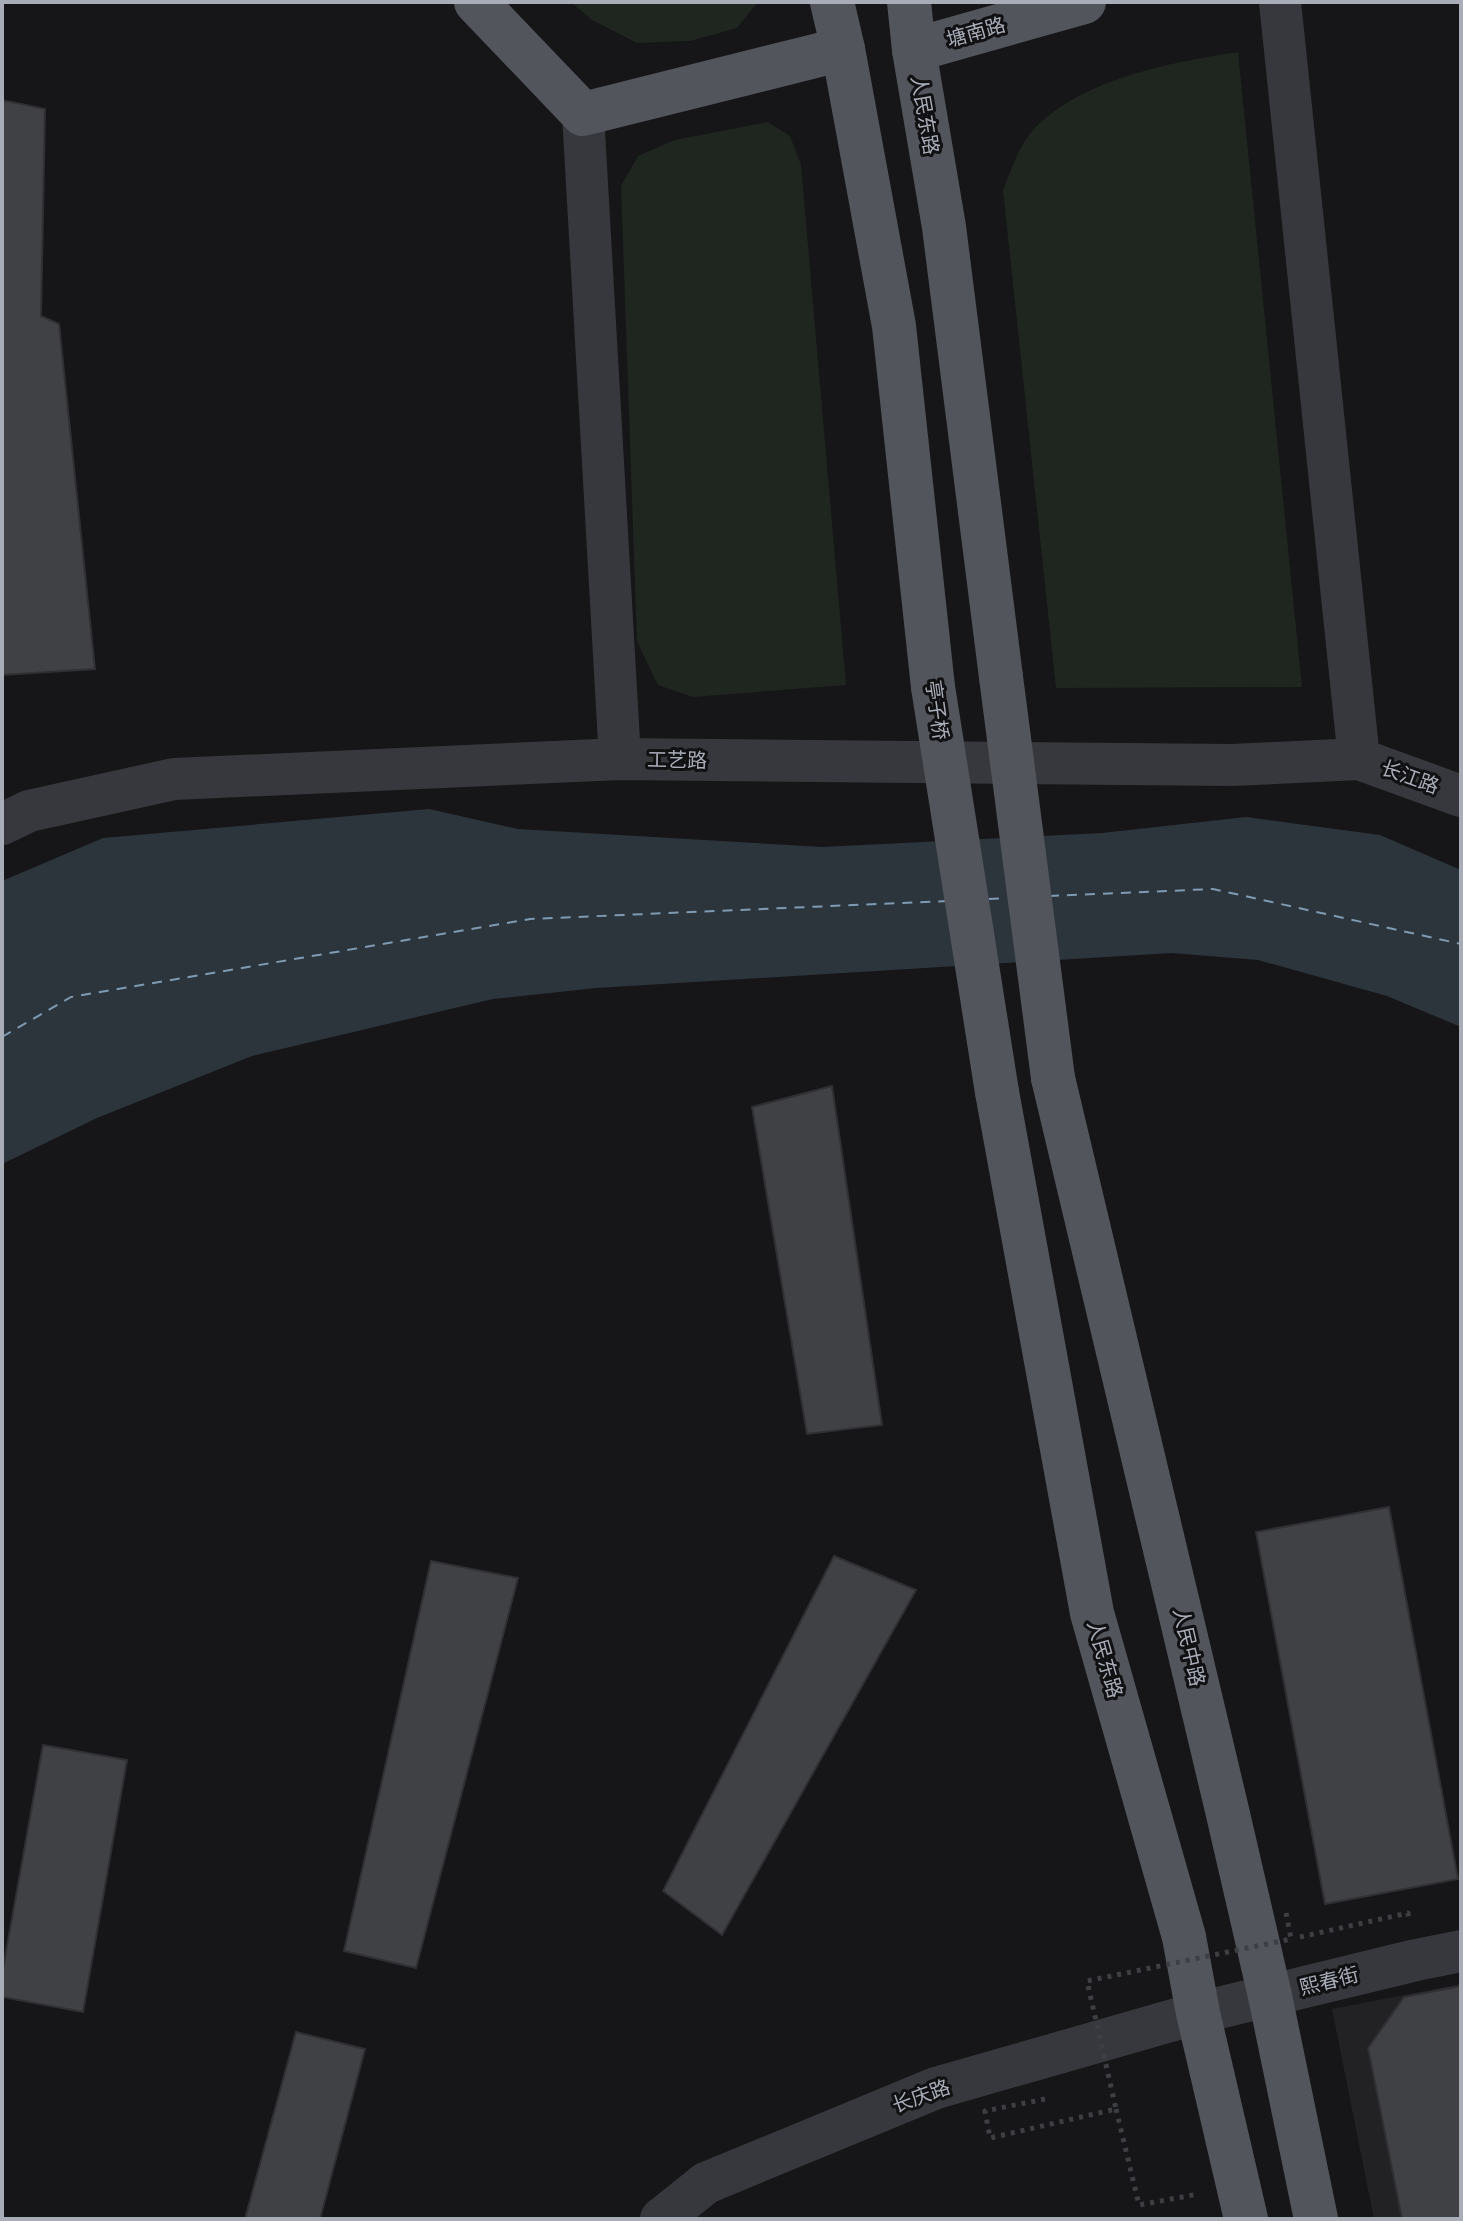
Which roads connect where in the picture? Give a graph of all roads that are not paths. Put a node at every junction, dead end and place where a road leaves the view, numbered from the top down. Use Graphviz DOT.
graph roads {
  1 [pos="476,2"];
  2 [pos="832,2"];
  3 [pos="909,2"];
  4 [pos="1084,2"];
  5 [pos="1280,2"];
  6 [pos="843,49"];
  7 [pos="914,50"];
  8 [pos="583,114"];
  9 [pos="1001,677"];
  10 [pos="620,759"];
  11 [pos="1359,759"];
  12 [pos="1461,796"];
  13 [pos="2,824"];
  14 [pos="997,1092"];
  15 [pos="1461,1951"];
  16 [pos="1270,1996"];
  17 [pos="1198,2013"];
  18 [pos="1242,2203"];
  19 [pos="661,2219"];
  20 [pos="1316,2219"];
  1 -- 8 [label="main road"];
  2 -- 6 [label="main road, 亭子桥"];
  3 -- 7 [label="main road, 人民东路"];
  4 -- 7 [label="main road, 塘南路"];
  5 -- 11 [label="street"];
  6 -- 8 [label="main road"];
  6 -- 14 [label="main road, 亭子桥, bridge"];
  7 -- 9 [label="main road, 人民东路"];
  8 -- 10 [label="street"];
  9 -- 16 [label="main road, 人民中路, bridge"];
  10 -- 11 [label="street, 工艺路"];
  10 -- 13 [label="street, 工艺路"];
  11 -- 12 [label="street, 长江路"];
  14 -- 17 [label="main road, 人民东路"];
  15 -- 16 [label="street, 熙春街"];
  16 -- 17 [label="street, 熙春街"];
  16 -- 20 [label="main road, 人民中路"];
  17 -- 18 [label="main road, 人民东路"];
  17 -- 19 [label="street, 长庆路"];
}
